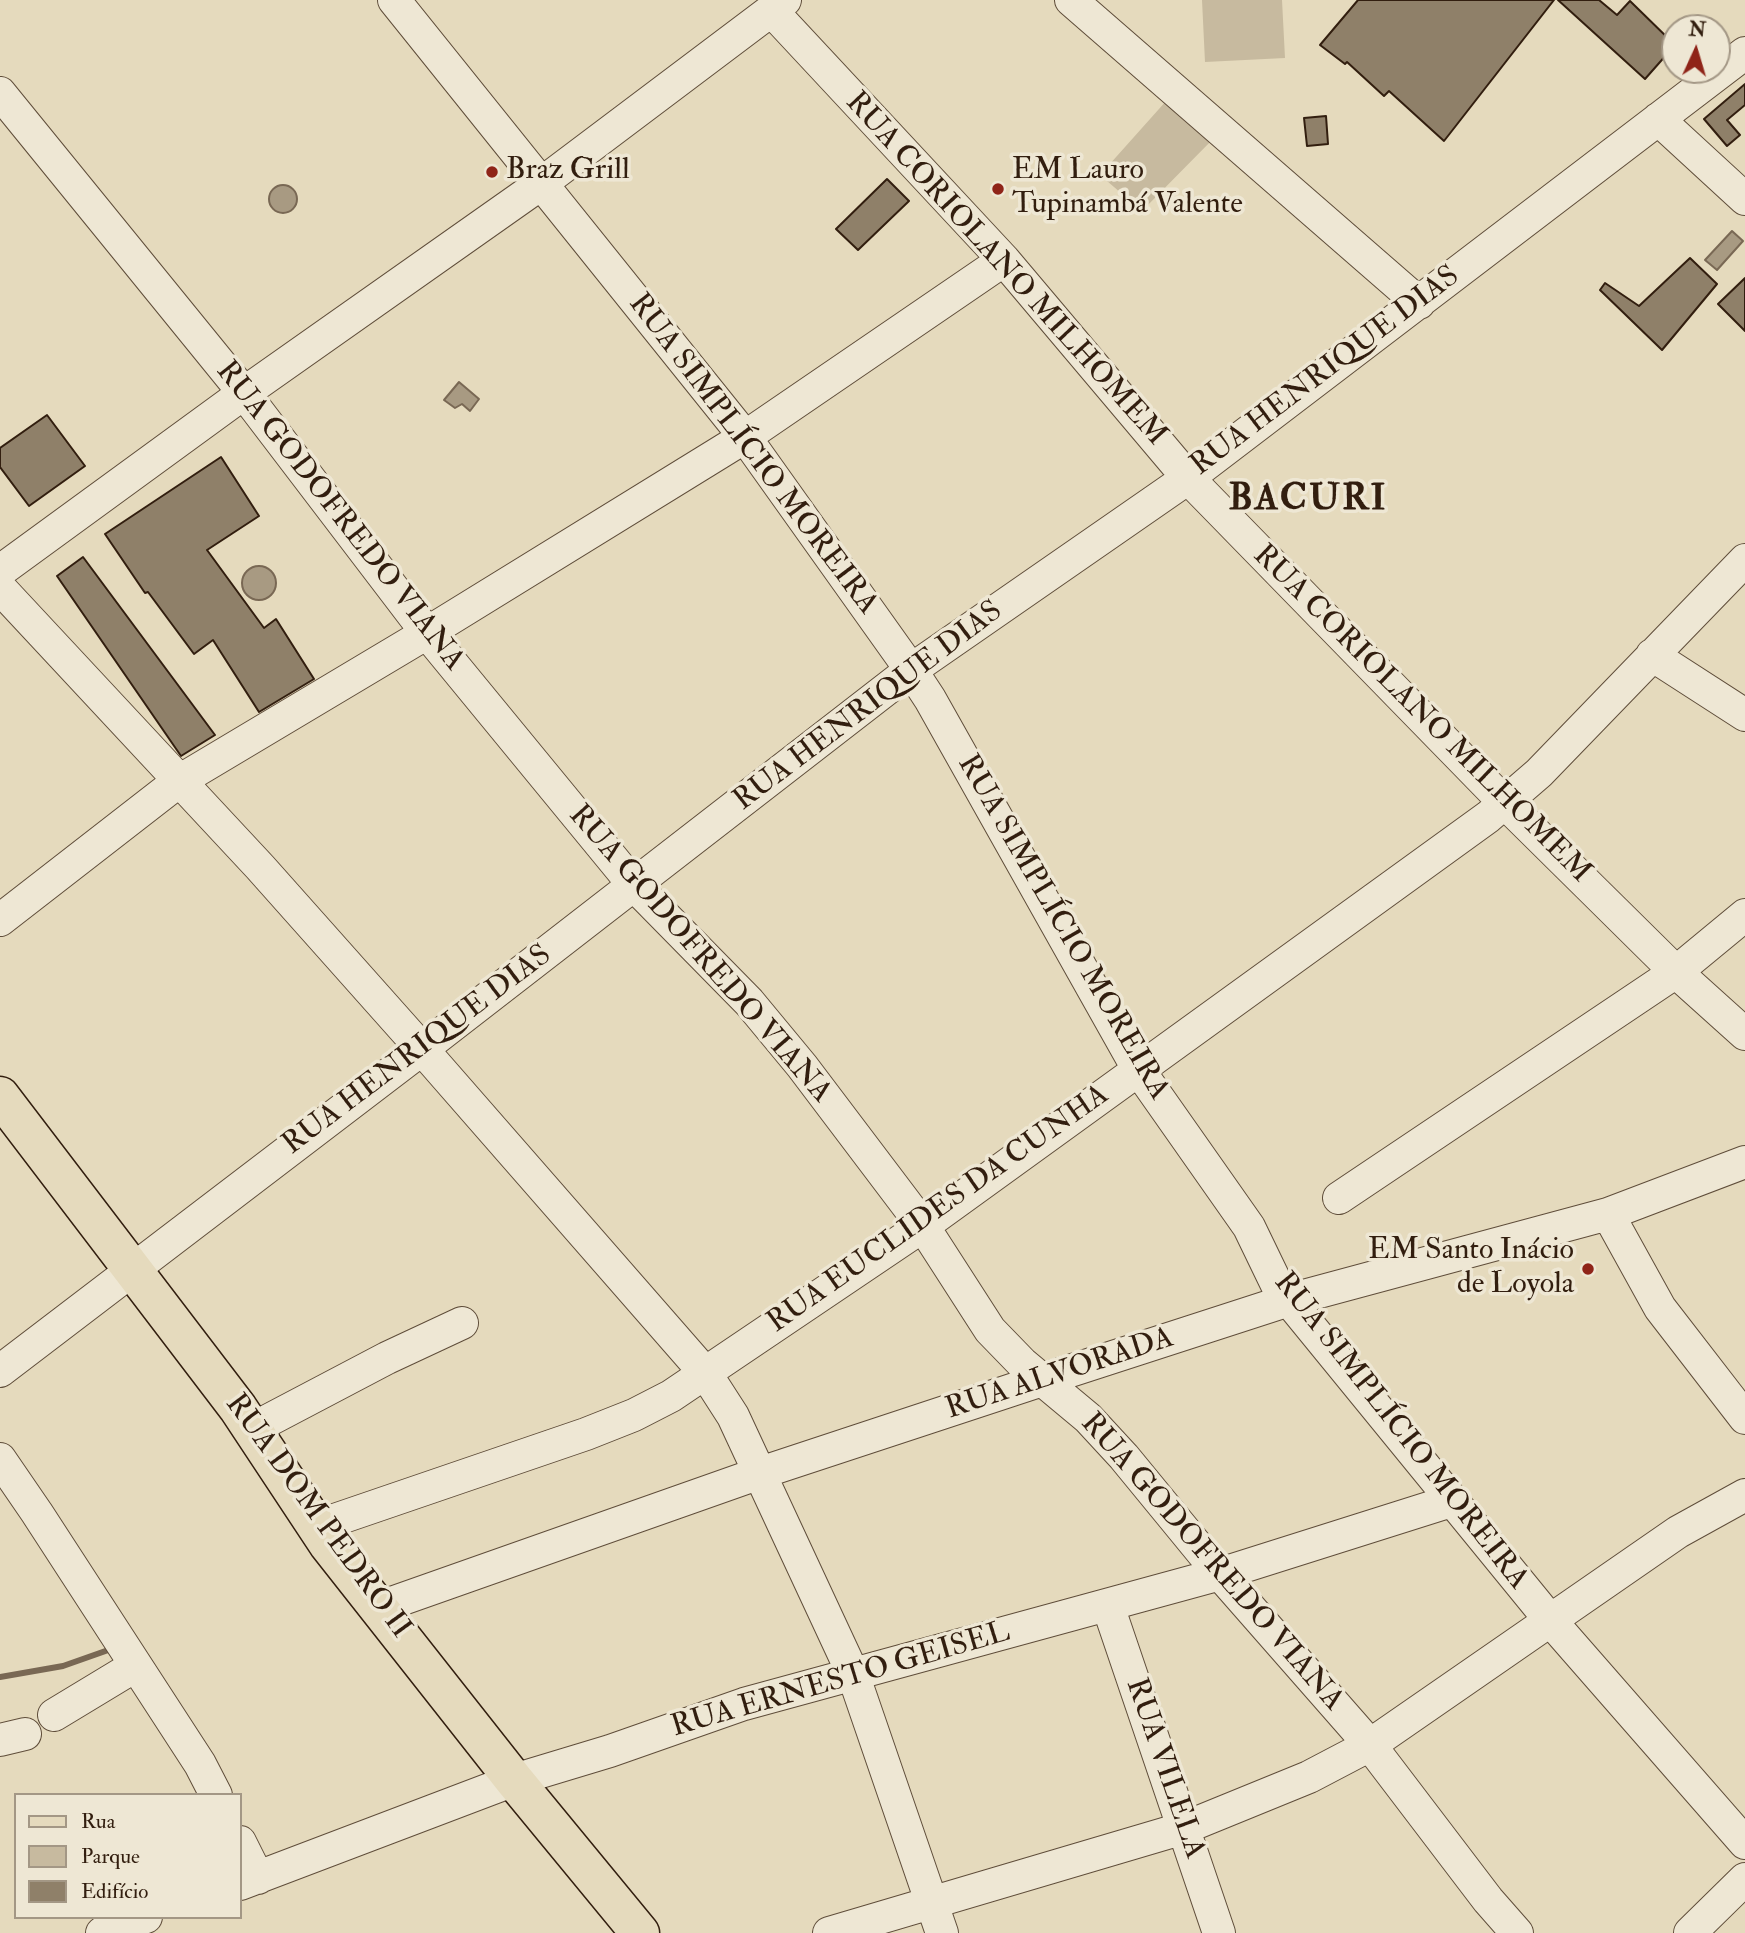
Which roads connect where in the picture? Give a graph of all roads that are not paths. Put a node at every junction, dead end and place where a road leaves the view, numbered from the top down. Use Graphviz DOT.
graph roads {
  1 [pos="394,0"];
  2 [pos="1071,0"];
  3 [pos="778,5"];
  4 [pos="1745,53"];
  5 [pos="0,93"];
  6 [pos="1658,120"];
  7 [pos="542,183"];
  8 [pos="1745,199"];
  9 [pos="1004,260"];
  10 [pos="1419,303"];
  11 [pos="244,393"];
  12 [pos="745,437"];
  13 [pos="1188,478"];
  14 [pos="1745,560"];
  15 [pos="0,571"];
  16 [pos="0,588"];
  17 [pos="427,633"];
  18 [pos="1653,655"];
  19 [pos="911,670"];
  20 [pos="1745,715"];
  21 [pos="178,781"];
  22 [pos="1505,803"];
  23 [pos="635,885"];
  24 [pos="1745,915"];
  25 [pos="0,920"];
  26 [pos="1676,972"];
  27 [pos="1745,1034"];
  28 [pos="422,1049"];
  29 [pos="1138,1069"];
  30 [pos="0,1096"];
  31 [pos="1745,1162"];
  32 [pos="1339,1198"];
  33 [pos="1608,1214"];
  34 [pos="923,1226"];
  35 [pos="134,1269"];
  36 [pos="1284,1293"];
  37 [pos="462,1323"];
  38 [pos="0,1371"];
  39 [pos="1032,1372"];
  40 [pos="706,1374"];
  41 [pos="1745,1418"];
  42 [pos="252,1429"];
  43 [pos="0,1459"];
  44 [pos="757,1465"];
  45 [pos="1745,1495"];
  46 [pos="1451,1501"];
  47 [pos="322,1535"];
  48 [pos="1220,1574"];
  49 [pos="372,1599"];
  50 [pos="1108,1606"];
  51 [pos="1550,1620"];
  52 [pos="135,1666"];
  53 [pos="853,1674"];
  54 [pos="54,1715"];
  55 [pos="1370,1745"];
  56 [pos="514,1780"];
  57 [pos="215,1793"];
  58 [pos="1184,1828"];
  59 [pos="1745,1843"];
  60 [pos="242,1851"];
  61 [pos="1745,1879"];
  62 [pos="249,1881"];
  63 [pos="931,1903"];
  64 [pos="140,1919"];
  65 [pos="102,1933"];
  66 [pos="640,1933"];
  67 [pos="829,1933"];
  68 [pos="942,1933"];
  69 [pos="1219,1933"];
  70 [pos="1517,1933"];
  71 [pos="1690,1933"];
  1 -- 7 [label="street, RUA SIMPLÍCIO MOREIRA"];
  2 -- 10 [label="street"];
  3 -- 7 [label="street"];
  3 -- 9 [label="street, RUA CORIOLANO MILHOMEM"];
  4 -- 6 [label="street, RUA HENRIQUE DIAS"];
  5 -- 11 [label="street, RUA GODOFREDO VIANA"];
  6 -- 8 [label="street"];
  6 -- 10 [label="street, RUA HENRIQUE DIAS"];
  7 -- 11 [label="street"];
  7 -- 12 [label="street, RUA SIMPLÍCIO MOREIRA"];
  9 -- 12 [label="street"];
  9 -- 13 [label="street, RUA CORIOLANO MILHOMEM"];
  10 -- 13 [label="street, RUA HENRIQUE DIAS"];
  11 -- 15 [label="street"];
  11 -- 17 [label="street, RUA GODOFREDO VIANA"];
  12 -- 17 [label="street"];
  12 -- 19 [label="street, RUA SIMPLÍCIO MOREIRA"];
  13 -- 19 [label="street, RUA HENRIQUE DIAS"];
  13 -- 22 [label="street, RUA CORIOLANO MILHOMEM"];
  14 -- 18 [label="street, RUA EUCLIDES DA CUNHA"];
  16 -- 21 [label="street"];
  17 -- 21 [label="street"];
  17 -- 23 [label="street, RUA GODOFREDO VIANA"];
  18 -- 20 [label="street"];
  18 -- 22 [label="street, RUA EUCLIDES DA CUNHA"];
  19 -- 23 [label="street, RUA HENRIQUE DIAS"];
  19 -- 29 [label="street, RUA SIMPLÍCIO MOREIRA"];
  21 -- 25 [label="street"];
  21 -- 28 [label="street"];
  22 -- 26 [label="street, RUA CORIOLANO MILHOMEM"];
  22 -- 29 [label="street, RUA EUCLIDES DA CUNHA"];
  23 -- 28 [label="street, RUA HENRIQUE DIAS"];
  23 -- 34 [label="street, RUA GODOFREDO VIANA"];
  24 -- 26 [label="street"];
  26 -- 27 [label="street, RUA CORIOLANO MILHOMEM"];
  26 -- 32 [label="street"];
  28 -- 35 [label="street, RUA HENRIQUE DIAS"];
  28 -- 40 [label="street"];
  29 -- 34 [label="street, RUA EUCLIDES DA CUNHA"];
  29 -- 36 [label="street, RUA SIMPLÍCIO MOREIRA"];
  30 -- 35 [label="main road, RUA DOM PEDRO II"];
  31 -- 33 [label="street, RUA ALVORADA"];
  33 -- 36 [label="street, RUA ALVORADA"];
  33 -- 41 [label="street"];
  34 -- 39 [label="street, RUA GODOFREDO VIANA"];
  34 -- 40 [label="street, RUA EUCLIDES DA CUNHA"];
  35 -- 38 [label="street, RUA HENRIQUE DIAS"];
  35 -- 42 [label="main road, RUA DOM PEDRO II"];
  36 -- 39 [label="street, RUA ALVORADA"];
  36 -- 46 [label="street, RUA SIMPLÍCIO MOREIRA"];
  37 -- 42 [label="street"];
  39 -- 44 [label="street, RUA ALVORADA"];
  39 -- 48 [label="street, RUA GODOFREDO VIANA"];
  40 -- 44 [label="street"];
  40 -- 47 [label="street, RUA EUCLIDES DA CUNHA"];
  42 -- 47 [label="main road, RUA DOM PEDRO II"];
  43 -- 52 [label="street"];
  44 -- 49 [label="street, RUA ALVORADA"];
  44 -- 53 [label="street"];
  45 -- 51 [label="street"];
  46 -- 48 [label="street, RUA ERNESTO GEISEL"];
  46 -- 51 [label="street, RUA SIMPLÍCIO MOREIRA"];
  47 -- 49 [label="main road, RUA DOM PEDRO II"];
  48 -- 50 [label="street, RUA ERNESTO GEISEL"];
  48 -- 55 [label="street, RUA GODOFREDO VIANA"];
  49 -- 56 [label="main road, RUA DOM PEDRO II"];
  50 -- 53 [label="street, RUA ERNESTO GEISEL"];
  50 -- 58 [label="street, RUA VILELA"];
  51 -- 55 [label="street"];
  51 -- 59 [label="street, RUA SIMPLÍCIO MOREIRA"];
  52 -- 54 [label="street"];
  52 -- 57 [label="street"];
  53 -- 56 [label="street, RUA ERNESTO GEISEL"];
  53 -- 63 [label="street"];
  55 -- 58 [label="street"];
  55 -- 70 [label="street, RUA GODOFREDO VIANA"];
  56 -- 62 [label="street, RUA ERNESTO GEISEL"];
  56 -- 66 [label="main road, RUA DOM PEDRO II"];
  58 -- 63 [label="street"];
  58 -- 69 [label="street, RUA VILELA"];
  60 -- 62 [label="street"];
  61 -- 71 [label="street"];
  63 -- 67 [label="street"];
  63 -- 68 [label="street"];
  64 -- 65 [label="street"];
}
